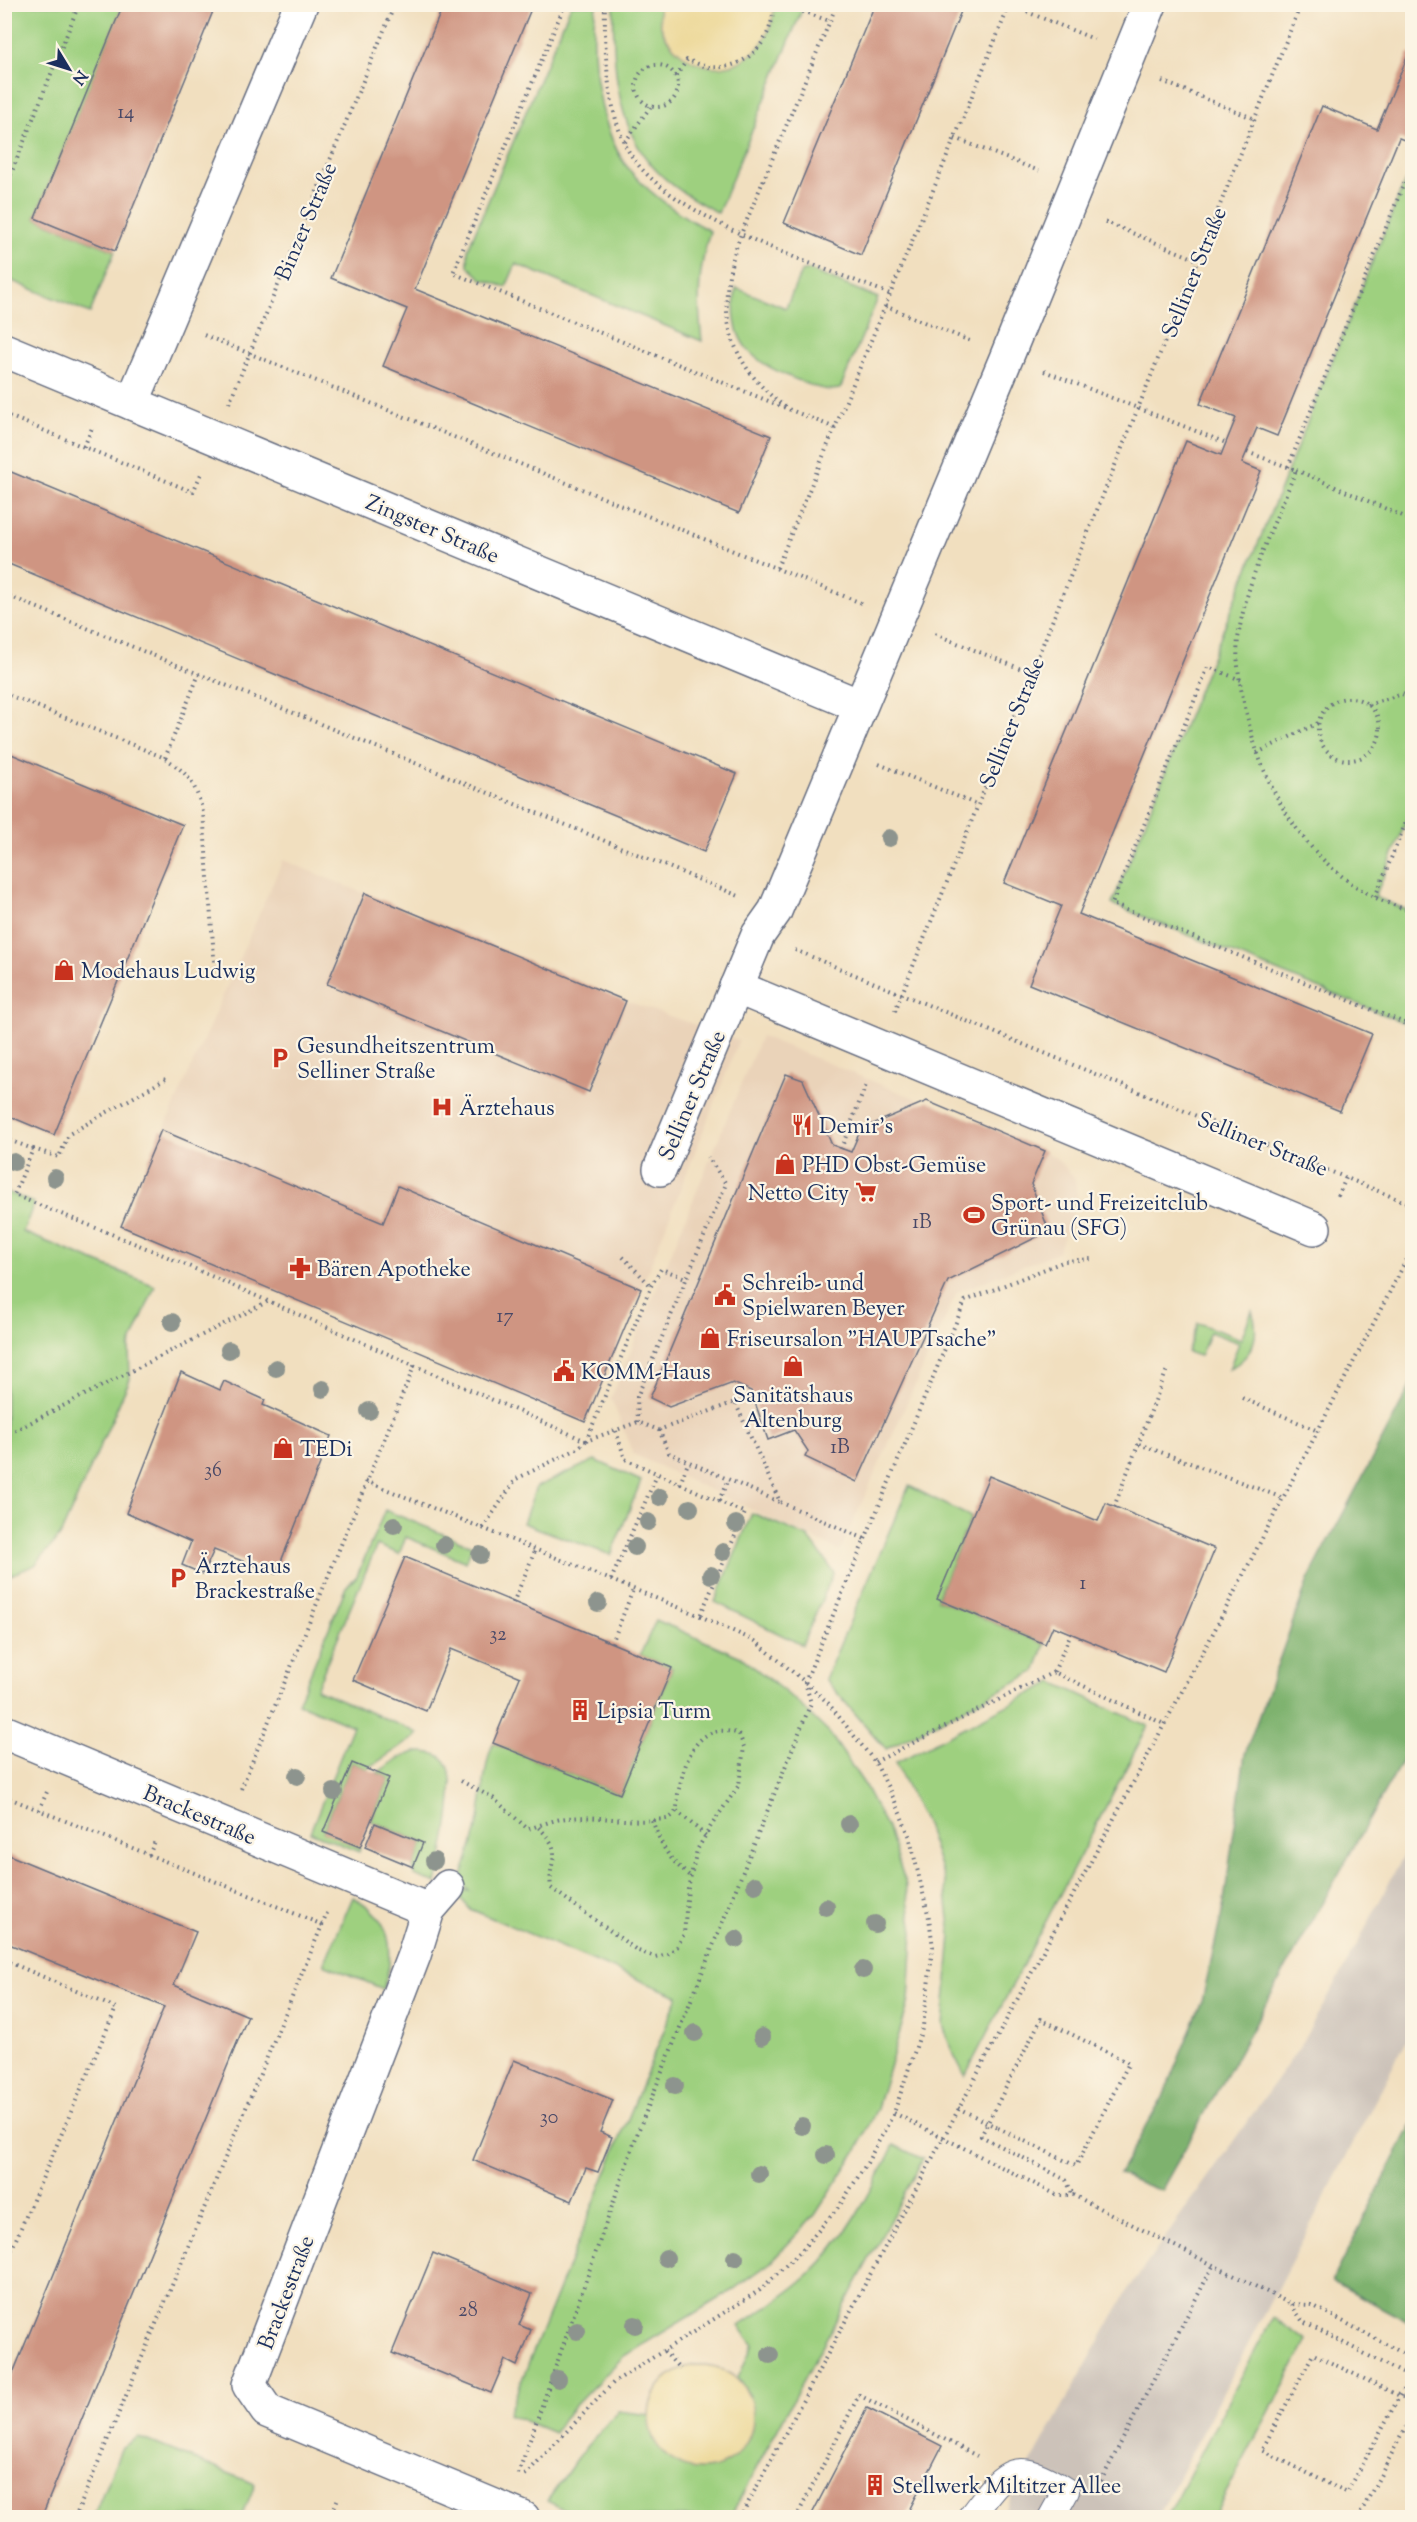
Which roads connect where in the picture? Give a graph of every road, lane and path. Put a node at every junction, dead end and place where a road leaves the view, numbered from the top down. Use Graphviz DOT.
graph roads {
  1 [pos="79,4"];
  2 [pos="301,4"];
  3 [pos="395,4"];
  4 [pos="565,4"];
  5 [pos="605,4"];
  6 [pos="774,4"];
  7 [pos="780,4"];
  8 [pos="837,4"];
  9 [pos="1150,4"];
  10 [pos="1301,4"];
  11 [pos="1010,5"];
  12 [pos="830,21"];
  13 [pos="1128,60"];
  14 [pos="676,76"];
  15 [pos="651,106"];
  16 [pos="1255,119"];
  17 [pos="955,138"];
  18 [pos="625,142"];
  19 [pos="4,172"];
  20 [pos="1413,184"];
  21 [pos="1072,197"];
  22 [pos="741,234"];
  23 [pos="1198,260"];
  24 [pos="890,294"];
  25 [pos="168,320"];
  26 [pos="4,350"];
  27 [pos="249,354"];
  28 [pos="132,403"];
  29 [pos="1138,409"];
  30 [pos="793,412"];
  31 [pos="4,414"];
  32 [pos="835,428"];
  33 [pos="215,438"];
  34 [pos="1226,443"];
  35 [pos="1247,452"];
  36 [pos="1288,467"];
  37 [pos="1296,470"];
  38 [pos="1413,520"];
  39 [pos="777,568"];
  40 [pos="7,595"];
  41 [pos="4,608"];
  42 [pos="897,619"];
  43 [pos="1031,673"];
  44 [pos="199,674"];
  45 [pos="1241,680"];
  46 [pos="4,693"];
  47 [pos="1413,699"];
  48 [pos="1368,705"];
  49 [pos="860,706"];
  50 [pos="1318,723"];
  51 [pos="843,749"];
  52 [pos="1257,753"];
  53 [pos="165,758"];
  54 [pos="978,805"];
  55 [pos="1413,808"];
  56 [pos="1375,897"];
  57 [pos="1413,912"];
  58 [pos="766,923"];
  59 [pos="215,970"];
  60 [pos="736,987"];
  61 [pos="901,994"];
  62 [pos="1413,1026"];
  63 [pos="169,1077"];
  64 [pos="4,1138"];
  65 [pos="702,1148"];
  66 [pos="33,1149"];
  67 [pos="660,1169"];
  68 [pos="1413,1205"];
  69 [pos="1314,1228"];
  70 [pos="1413,1249"];
  71 [pos="623,1257"];
  72 [pos="1092,1259"];
  73 [pos="686,1278"];
  74 [pos="651,1286"];
  75 [pos="269,1301"];
  76 [pos="415,1365"];
  77 [pos="1168,1367"];
  78 [pos="742,1387"];
  79 [pos="1242,1398"];
  80 [pos="735,1402"];
  81 [pos="638,1422"];
  82 [pos="659,1430"];
  83 [pos="616,1431"];
  84 [pos="1318,1431"];
  85 [pos="4,1436"];
  86 [pos="586,1441"];
  87 [pos="1138,1444"];
  88 [pos="688,1463"];
  89 [pos="657,1475"];
  90 [pos="728,1479"];
  91 [pos="366,1481"];
  92 [pos="680,1484"];
  93 [pos="1283,1498"];
  94 [pos="719,1501"];
  95 [pos="780,1502"];
  96 [pos="1114,1507"];
  97 [pos="483,1527"];
  98 [pos="865,1539"];
  99 [pos="535,1551"];
  100 [pos="611,1580"];
  101 [pos="633,1590"];
  102 [pos="513,1603"];
  103 [pos="700,1616"];
  104 [pos="1071,1634"];
  105 [pos="612,1643"];
  106 [pos="1054,1672"];
  107 [pos="805,1682"];
  108 [pos="1164,1724"];
  109 [pos="4,1732"];
  110 [pos="875,1762"];
  111 [pos="461,1781"];
  112 [pos="4,1796"];
  113 [pos="677,1811"];
  114 [pos="652,1820"];
  115 [pos="226,1825"];
  116 [pos="537,1826"];
  117 [pos="705,1836"];
  118 [pos="343,1875"];
  119 [pos="691,1877"];
  120 [pos="323,1925"];
  121 [pos="4,1960"];
  122 [pos="958,2109"];
  123 [pos="894,2113"];
  124 [pos="943,2137"];
  125 [pos="1073,2195"];
  126 [pos="1213,2266"];
  127 [pos="4,2267"];
  128 [pos="1291,2304"];
  129 [pos="664,2351"];
  130 [pos="1413,2358"];
  131 [pos="680,2369"];
  132 [pos="1413,2401"];
  133 [pos="1413,2415"];
  134 [pos="966,2450"];
  135 [pos="1099,2487"];
  136 [pos="338,2498"];
  137 [pos="75,2517"];
  138 [pos="330,2517"];
  139 [pos="523,2517"];
  140 [pos="740,2517"];
  141 [pos="795,2517"];
  142 [pos="970,2517"];
  143 [pos="1051,2517"];
  144 [pos="1358,2517"];
  1 -- 19 [label="path"];
  2 -- 25 [label="street"];
  3 -- 27 [label="path, Binzer Straße"];
  4 -- 30 [label="path"];
  5 -- 18 [label="path"];
  6 -- 14 [label="path"];
  7 -- 12 [label="path"];
  8 -- 12 [label="path"];
  9 -- 13 [label="street, Selliner Straße"];
  10 -- 16 [label="path, Selliner Straße"];
  11 -- 13 [label="path"];
  11 -- 17 [label="path"];
  12 -- 22 [label="path"];
  13 -- 16 [label="path"];
  13 -- 21 [label="street, Selliner Straße"];
  14 -- 15 [label="path"];
  14 -- 15 [label="path"];
  15 -- 18 [label="path"];
  16 -- 23 [label="path, Selliner Straße"];
  17 -- 21 [label="path"];
  17 -- 24 [label="path"];
  18 -- 22 [label="path"];
  20 -- 36 [label="path"];
  21 -- 23 [label="path"];
  21 -- 42 [label="street, Selliner Straße"];
  22 -- 24 [label="path"];
  22 -- 30 [label="path"];
  23 -- 29 [label="path, Selliner Straße"];
  24 -- 32 [label="path"];
  25 -- 27 [label="path"];
  25 -- 28 [label="street"];
  26 -- 28 [label="street, Zingster Straße"];
  27 -- 33 [label="path, Binzer Straße"];
  27 -- 39 [label="path"];
  28 -- 33 [label="street, Zingster Straße"];
  29 -- 34 [label="path"];
  29 -- 43 [label="path, Selliner Straße"];
  30 -- 32 [label="path"];
  31 -- 33 [label="path, Binzer Straße"];
  32 -- 39 [label="path"];
  33 -- 49 [label="street, Zingster Straße"];
  35 -- 36 [label="path"];
  36 -- 37 [label="path"];
  37 -- 38 [label="path"];
  37 -- 45 [label="path"];
  39 -- 42 [label="path"];
  40 -- 41 [label="path"];
  40 -- 44 [label="path"];
  42 -- 43 [label="path"];
  42 -- 49 [label="street, Selliner Straße"];
  43 -- 54 [label="path, Selliner Straße"];
  44 -- 53 [label="path"];
  44 -- 58 [label="path"];
  45 -- 52 [label="path"];
  45 -- 62 [label="path"];
  46 -- 53 [label="path"];
  47 -- 48 [label="path"];
  48 -- 50 [label="path"];
  48 -- 50 [label="path"];
  49 -- 51 [label="street, Selliner Straße"];
  50 -- 52 [label="path"];
  51 -- 54 [label="path"];
  51 -- 58 [label="street, Selliner Straße"];
  52 -- 56 [label="path"];
  53 -- 59 [label="path"];
  54 -- 61 [label="path, Selliner Straße"];
  55 -- 56 [label="path"];
  56 -- 57 [label="path"];
  58 -- 60 [label="street, Selliner Straße"];
  58 -- 61 [label="path"];
  60 -- 67 [label="street, Selliner Straße"];
  60 -- 69 [label="street"];
  61 -- 68 [label="path, Selliner Straße"];
  63 -- 66 [label="path"];
  64 -- 66 [label="path"];
  65 -- 73 [label="path"];
  66 -- 75 [label="path"];
  70 -- 84 [label="path"];
  71 -- 74 [label="path"];
  72 -- 98 [label="path"];
  73 -- 74 [label="path"];
  73 -- 81 [label="path"];
  74 -- 86 [label="path"];
  75 -- 76 [label="path"];
  75 -- 85 [label="path"];
  76 -- 86 [label="path"];
  76 -- 91 [label="path"];
  77 -- 87 [label="path"];
  78 -- 80 [label="path"];
  79 -- 84 [label="path"];
  80 -- 82 [label="path"];
  80 -- 95 [label="path"];
  81 -- 82 [label="path"];
  81 -- 83 [label="path"];
  82 -- 88 [label="path"];
  83 -- 86 [label="path"];
  83 -- 89 [label="path"];
  84 -- 93 [label="path"];
  86 -- 97 [label="path"];
  87 -- 93 [label="path"];
  87 -- 96 [label="path"];
  88 -- 90 [label="path"];
  88 -- 92 [label="path"];
  89 -- 92 [label="path"];
  89 -- 100 [label="path"];
  90 -- 94 [label="path"];
  90 -- 95 [label="path"];
  91 -- 97 [label="path"];
  91 -- 115 [label="path"];
  92 -- 94 [label="path"];
  93 -- 108 [label="path"];
  94 -- 103 [label="path"];
  95 -- 98 [label="path"];
  97 -- 99 [label="path"];
  98 -- 107 [label="path"];
  99 -- 100 [label="path"];
  99 -- 102 [label="path"];
  100 -- 101 [label="path"];
  101 -- 103 [label="path"];
  101 -- 105 [label="path"];
  103 -- 107 [label="path"];
  104 -- 106 [label="path"];
  106 -- 108 [label="path"];
  106 -- 110 [label="path"];
  107 -- 110 [label="path"];
  107 -- 129 [label="path"];
  108 -- 122 [label="path"];
  109 -- 115 [label="street, Brackestraße"];
  110 -- 123 [label="path"];
  111 -- 116 [label="path"];
  112 -- 120 [label="path"];
  113 -- 114 [label="path"];
  113 -- 117 [label="path"];
  113 -- 117 [label="path"];
  114 -- 116 [label="path"];
  114 -- 119 [label="path"];
  115 -- 118 [label="street, Brackestraße"];
  116 -- 119 [label="path"];
  117 -- 119 [label="path"];
  118 -- 120 [label="path"];
  118 -- 139 [label="street, Brackestraße"];
  120 -- 137 [label="path"];
  121 -- 127 [label="path"];
  122 -- 124 [label="path"];
  122 -- 125 [label="path, bridge"];
  123 -- 124 [label="path"];
  123 -- 129 [label="path"];
  124 -- 125 [label="path"];
  124 -- 140 [label="path"];
  125 -- 126 [label="path"];
  126 -- 128 [label="path"];
  126 -- 135 [label="path"];
  128 -- 130 [label="path"];
  128 -- 132 [label="path, bridge"];
  129 -- 131 [label="path"];
  133 -- 144 [label="path"];
  134 -- 141 [label="path"];
  136 -- 138 [label="path"];
  142 -- 143 [label="lane"];
}
